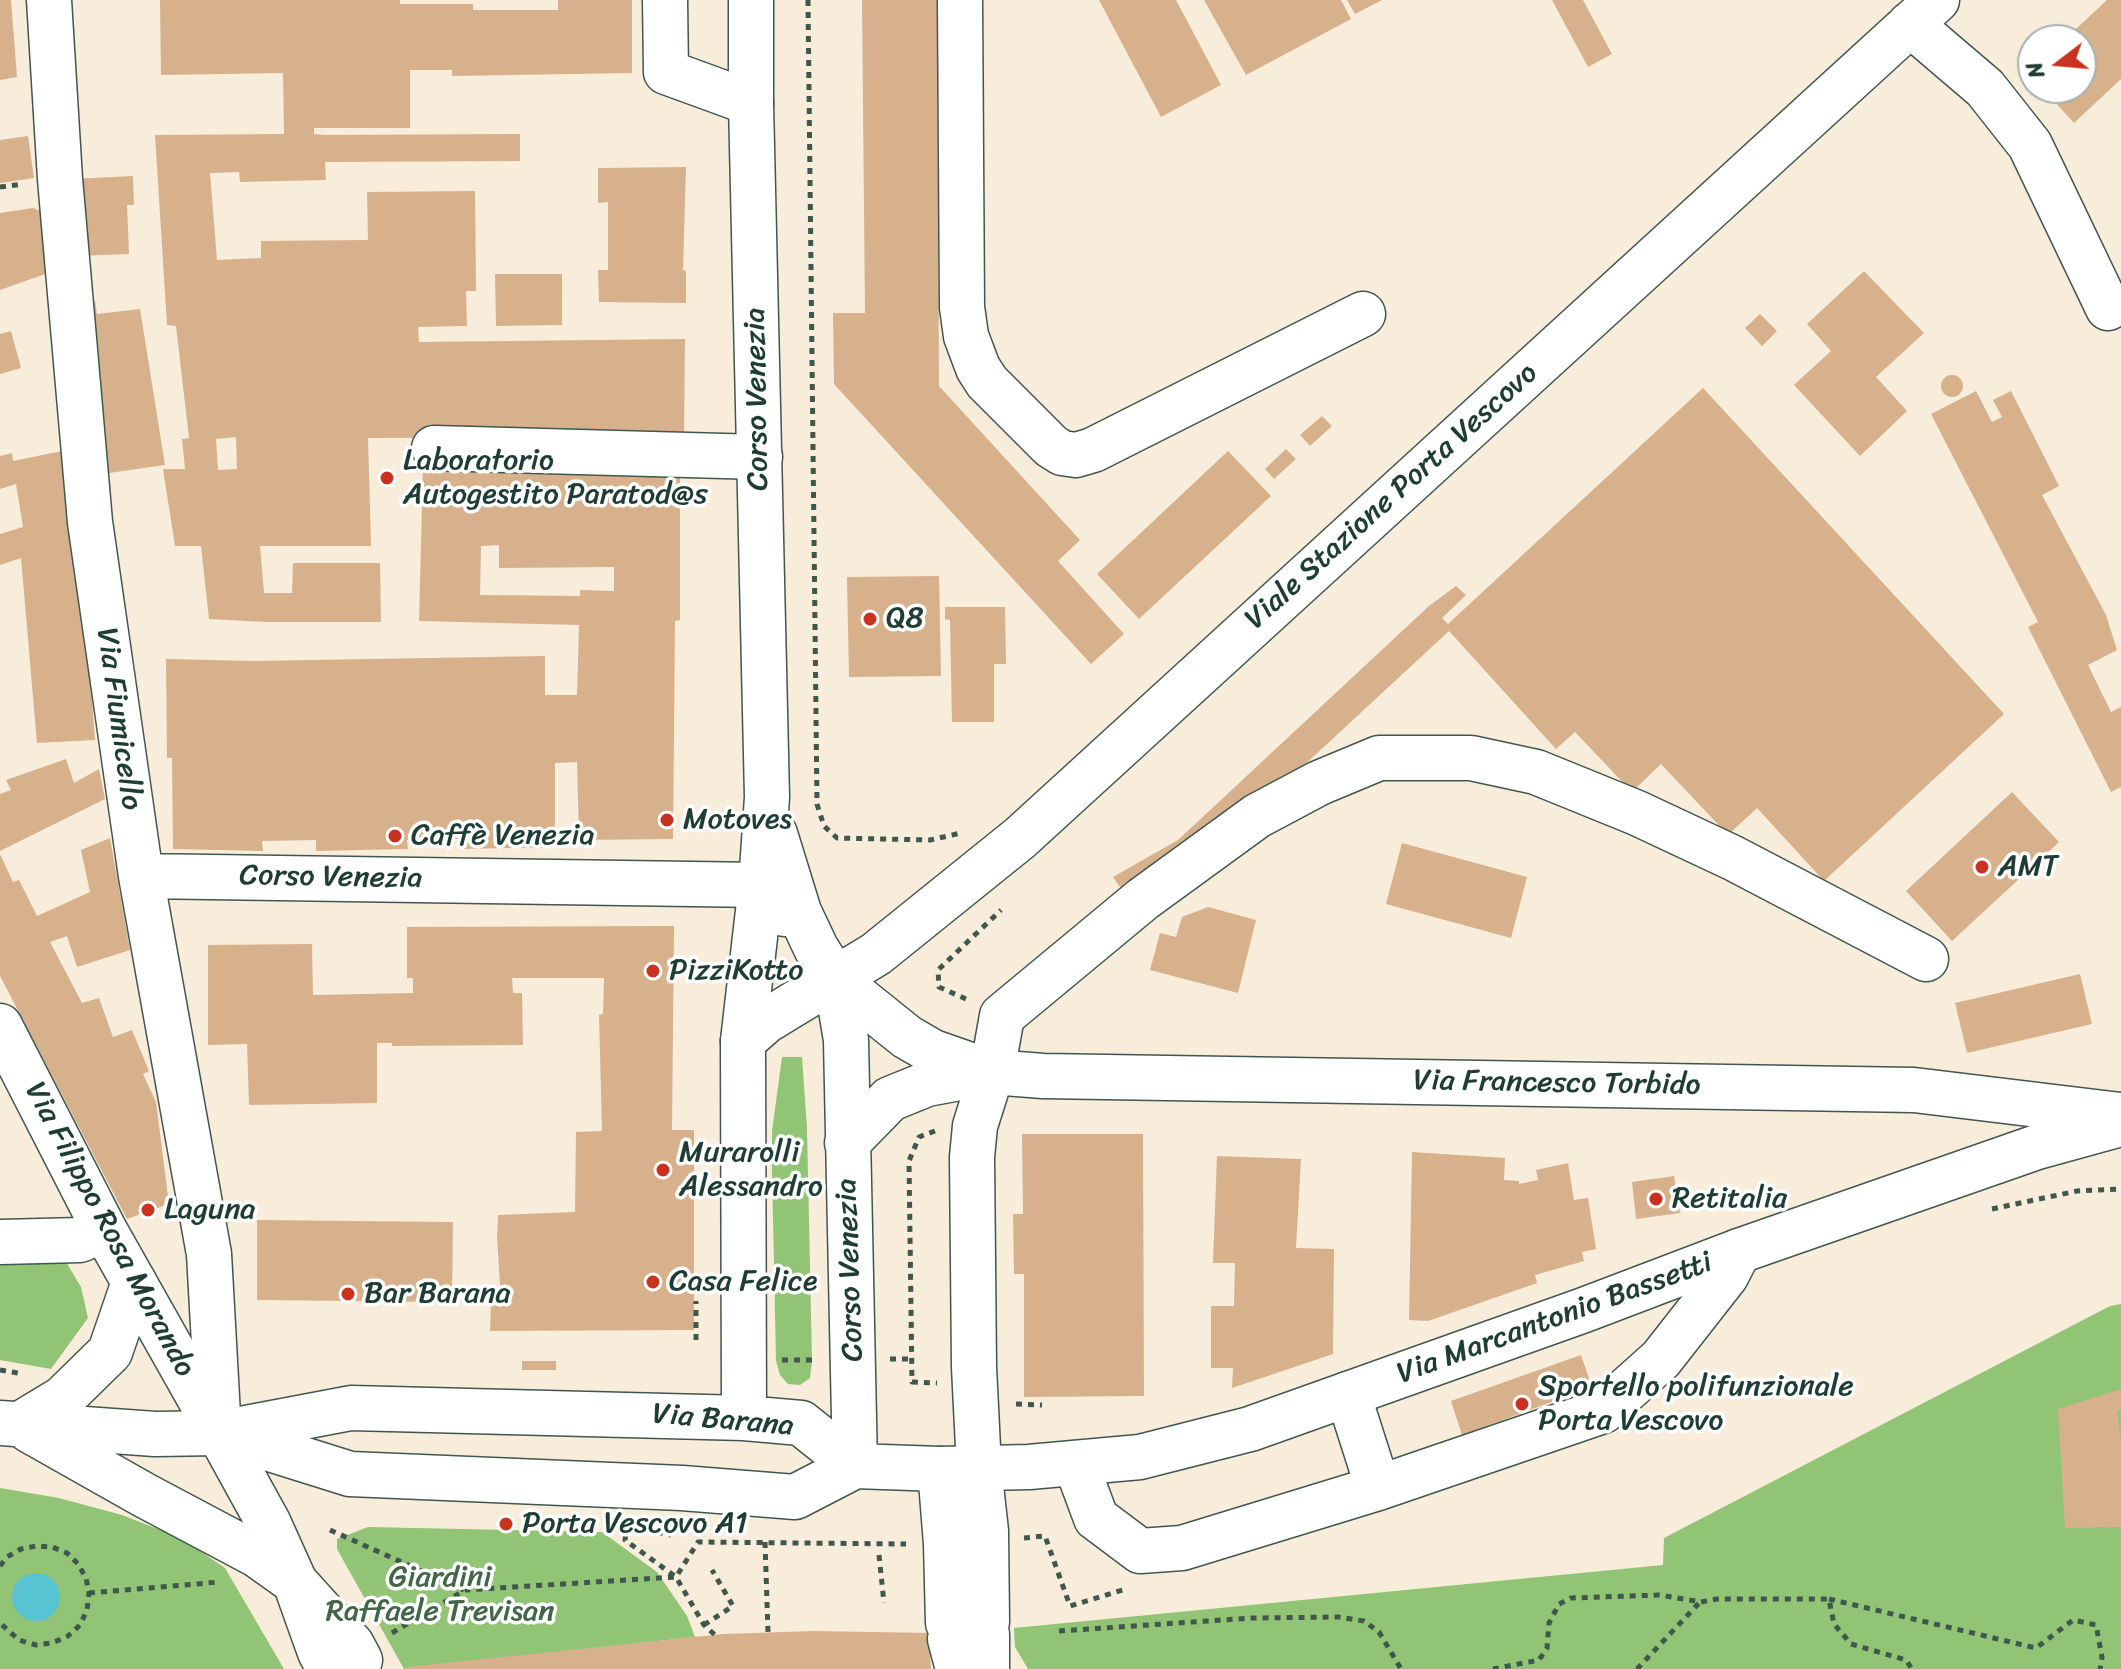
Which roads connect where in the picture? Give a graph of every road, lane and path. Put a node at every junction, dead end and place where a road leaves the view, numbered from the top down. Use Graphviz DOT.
graph roads {
  1 [pos="49,0"];
  2 [pos="665,0"];
  3 [pos="751,0"];
  4 [pos="808,0"];
  5 [pos="960,0"];
  6 [pos="1923,12"];
  7 [pos="751,103"];
  8 [pos="2108,308"];
  9 [pos="1363,314"];
  10 [pos="434,448"];
  11 [pos="760,457"];
  12 [pos="767,797"];
  13 [pos="967,831"];
  14 [pos="141,876"];
  15 [pos="761,885"];
  16 [pos="1926,959"];
  17 [pos="836,980"];
  18 [pos="0,1026"];
  19 [pos="743,1041"];
  20 [pos="992,1072"];
  21 [pos="2121,1115"];
  22 [pos="2121,1124"];
  23 [pos="847,1143"];
  24 [pos="104,1229"];
  25 [pos="0,1242"];
  26 [pos="1739,1251"];
  27 [pos="134,1282"];
  28 [pos="696,1301"];
  29 [pos="696,1340"];
  30 [pos="911,1359"];
  31 [pos="744,1360"];
  32 [pos="854,1360"];
  33 [pos="0,1370"];
  34 [pos="27,1375"];
  35 [pos="1348,1394"];
  36 [pos="744,1418"];
  37 [pos="10,1424"];
  38 [pos="219,1433"];
  39 [pos="1076,1464"];
  40 [pos="855,1466"];
  41 [pos="959,1468"];
  42 [pos="1378,1488"];
  43 [pos="330,1530"];
  44 [pos="671,1535"];
  45 [pos="1045,1536"];
  46 [pos="765,1542"];
  47 [pos="966,1542"];
  48 [pos="879,1555"];
  49 [pos="1,1562"];
  50 [pos="712,1570"];
  51 [pos="676,1577"];
  52 [pos="231,1581"];
  53 [pos="295,1582"];
  54 [pos="465,1590"];
  55 [pos="89,1593"];
  56 [pos="1829,1599"];
  57 [pos="1701,1602"];
  58 [pos="884,1603"];
  59 [pos="0,1623"];
  60 [pos="704,1625"];
  61 [pos="1059,1631"];
  62 [pos="768,1632"];
  63 [pos="715,1635"];
  64 [pos="970,1643"];
  65 [pos="347,1657"];
  66 [pos="1401,1669"];
  67 [pos="1493,1669"];
  68 [pos="1637,1669"];
  69 [pos="1912,1669"];
  70 [pos="2100,1669"];
  1 -- 14 [label="main road, Via Fiumicello"];
  2 -- 7 [label="main road"];
  3 -- 7 [label="main road, Corso Venezia"];
  4 -- 13 [label="path"];
  5 -- 9 [label="main road"];
  6 -- 8 [label="main road"];
  6 -- 17 [label="main road, Viale Stazione Porta Vescovo"];
  7 -- 11 [label="main road, Corso Venezia"];
  10 -- 11 [label="main road"];
  11 -- 12 [label="main road, Corso Venezia"];
  12 -- 15 [label="main road, Corso Venezia"];
  12 -- 17 [label="main road, Corso Venezia"];
  14 -- 15 [label="main road, Corso Venezia"];
  14 -- 38 [label="main road, Via Fiumicello"];
  15 -- 17 [label="main road, Corso Venezia"];
  15 -- 19 [label="main road, Corso Venezia"];
  16 -- 20 [label="main road"];
  17 -- 19 [label="main road"];
  17 -- 20 [label="main road, Via Francesco Torbido"];
  17 -- 23 [label="main road, Corso Venezia"];
  18 -- 24 [label="main road, Via Filippo Rosa Morando"];
  19 -- 31 [label="main road, Corso Venezia"];
  20 -- 21 [label="main road, Via Francesco Torbido"];
  20 -- 23 [label="main road, Via Francesco Torbido"];
  20 -- 41 [label="main road"];
  22 -- 26 [label="main road, Via Marcantonio Bassetti"];
  23 -- 32 [label="main road, Corso Venezia"];
  24 -- 25 [label="main road"];
  24 -- 27 [label="main road, Via Filippo Rosa Morando"];
  26 -- 35 [label="main road, Via Marcantonio Bassetti"];
  26 -- 42 [label="main road"];
  27 -- 37 [label="main road"];
  27 -- 38 [label="main road, Via Filippo Rosa Morando"];
  28 -- 29 [label="path"];
  30 -- 32 [label="path"];
  31 -- 32 [label="path"];
  31 -- 36 [label="main road, Corso Venezia"];
  32 -- 40 [label="main road, Corso Venezia"];
  33 -- 34 [label="path"];
  35 -- 39 [label="main road, Via Marcantonio Bassetti"];
  35 -- 42 [label="main road"];
  36 -- 38 [label="main road, Via Barana"];
  36 -- 40 [label="main road, Via Barana"];
  37 -- 38 [label="main road, Via Barana"];
  37 -- 53 [label="main road"];
  38 -- 40 [label="main road, Via Barana"];
  38 -- 53 [label="main road"];
  39 -- 41 [label="main road, Via Marcantonio Bassetti"];
  39 -- 42 [label="main road"];
  40 -- 41 [label="main road, Via Marcantonio Bassetti"];
  41 -- 47 [label="main road"];
  43 -- 54 [label="path"];
  44 -- 51 [label="path"];
  45 -- 47 [label="path"];
  46 -- 47 [label="path"];
  46 -- 51 [label="path"];
  46 -- 62 [label="path"];
  47 -- 64 [label="main road"];
  48 -- 58 [label="path"];
  49 -- 55 [label="path"];
  50 -- 60 [label="path"];
  51 -- 54 [label="path"];
  51 -- 60 [label="path"];
  52 -- 55 [label="path"];
  53 -- 65 [label="main road"];
  54 -- 65 [label="path"];
  55 -- 59 [label="path"];
  56 -- 57 [label="path"];
  56 -- 69 [label="path"];
  56 -- 70 [label="path"];
  57 -- 67 [label="path"];
  57 -- 68 [label="path"];
  60 -- 63 [label="path"];
  61 -- 66 [label="path"];
}
